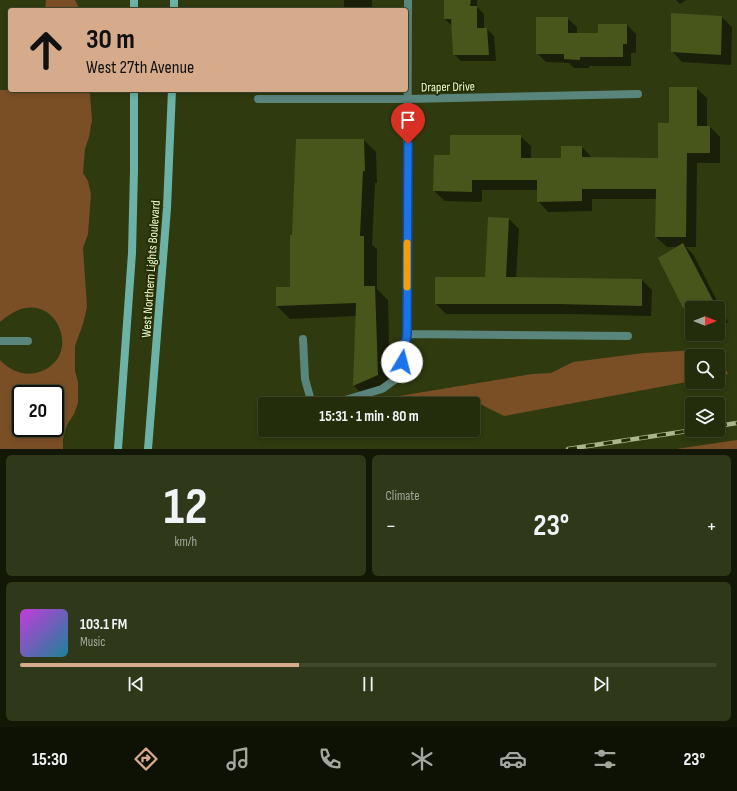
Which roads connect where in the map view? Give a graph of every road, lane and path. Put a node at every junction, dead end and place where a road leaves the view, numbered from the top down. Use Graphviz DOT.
graph roads {
  1 [pos="408,0"];
  2 [pos="134,92"];
  3 [pos="172,92"];
  4 [pos="638,94"];
  5 [pos="258,99"];
  6 [pos="408,99"];
  7 [pos="407,334"];
  8 [pos="628,336"];
  9 [pos="303,339"];
  10 [pos="0,341"];
  11 [pos="28,341"];
  12 [pos="310,397"];
  13 [pos="355,397"];
  14 [pos="118,449"];
  15 [pos="148,449"];
  1 -- 6 [label="street"];
  2 -- 14 [label="main road, West Northern Lights Boulevard"];
  3 -- 15 [label="main road, West Northern Lights Boulevard"];
  4 -- 6 [label="street, Draper Drive"];
  5 -- 6 [label="street, Draper Drive"];
  6 -- 7 [label="street"];
  7 -- 8 [label="street"];
  7 -- 13 [label="street"];
  9 -- 12 [label="street"];
  10 -- 11 [label="street"];
}
